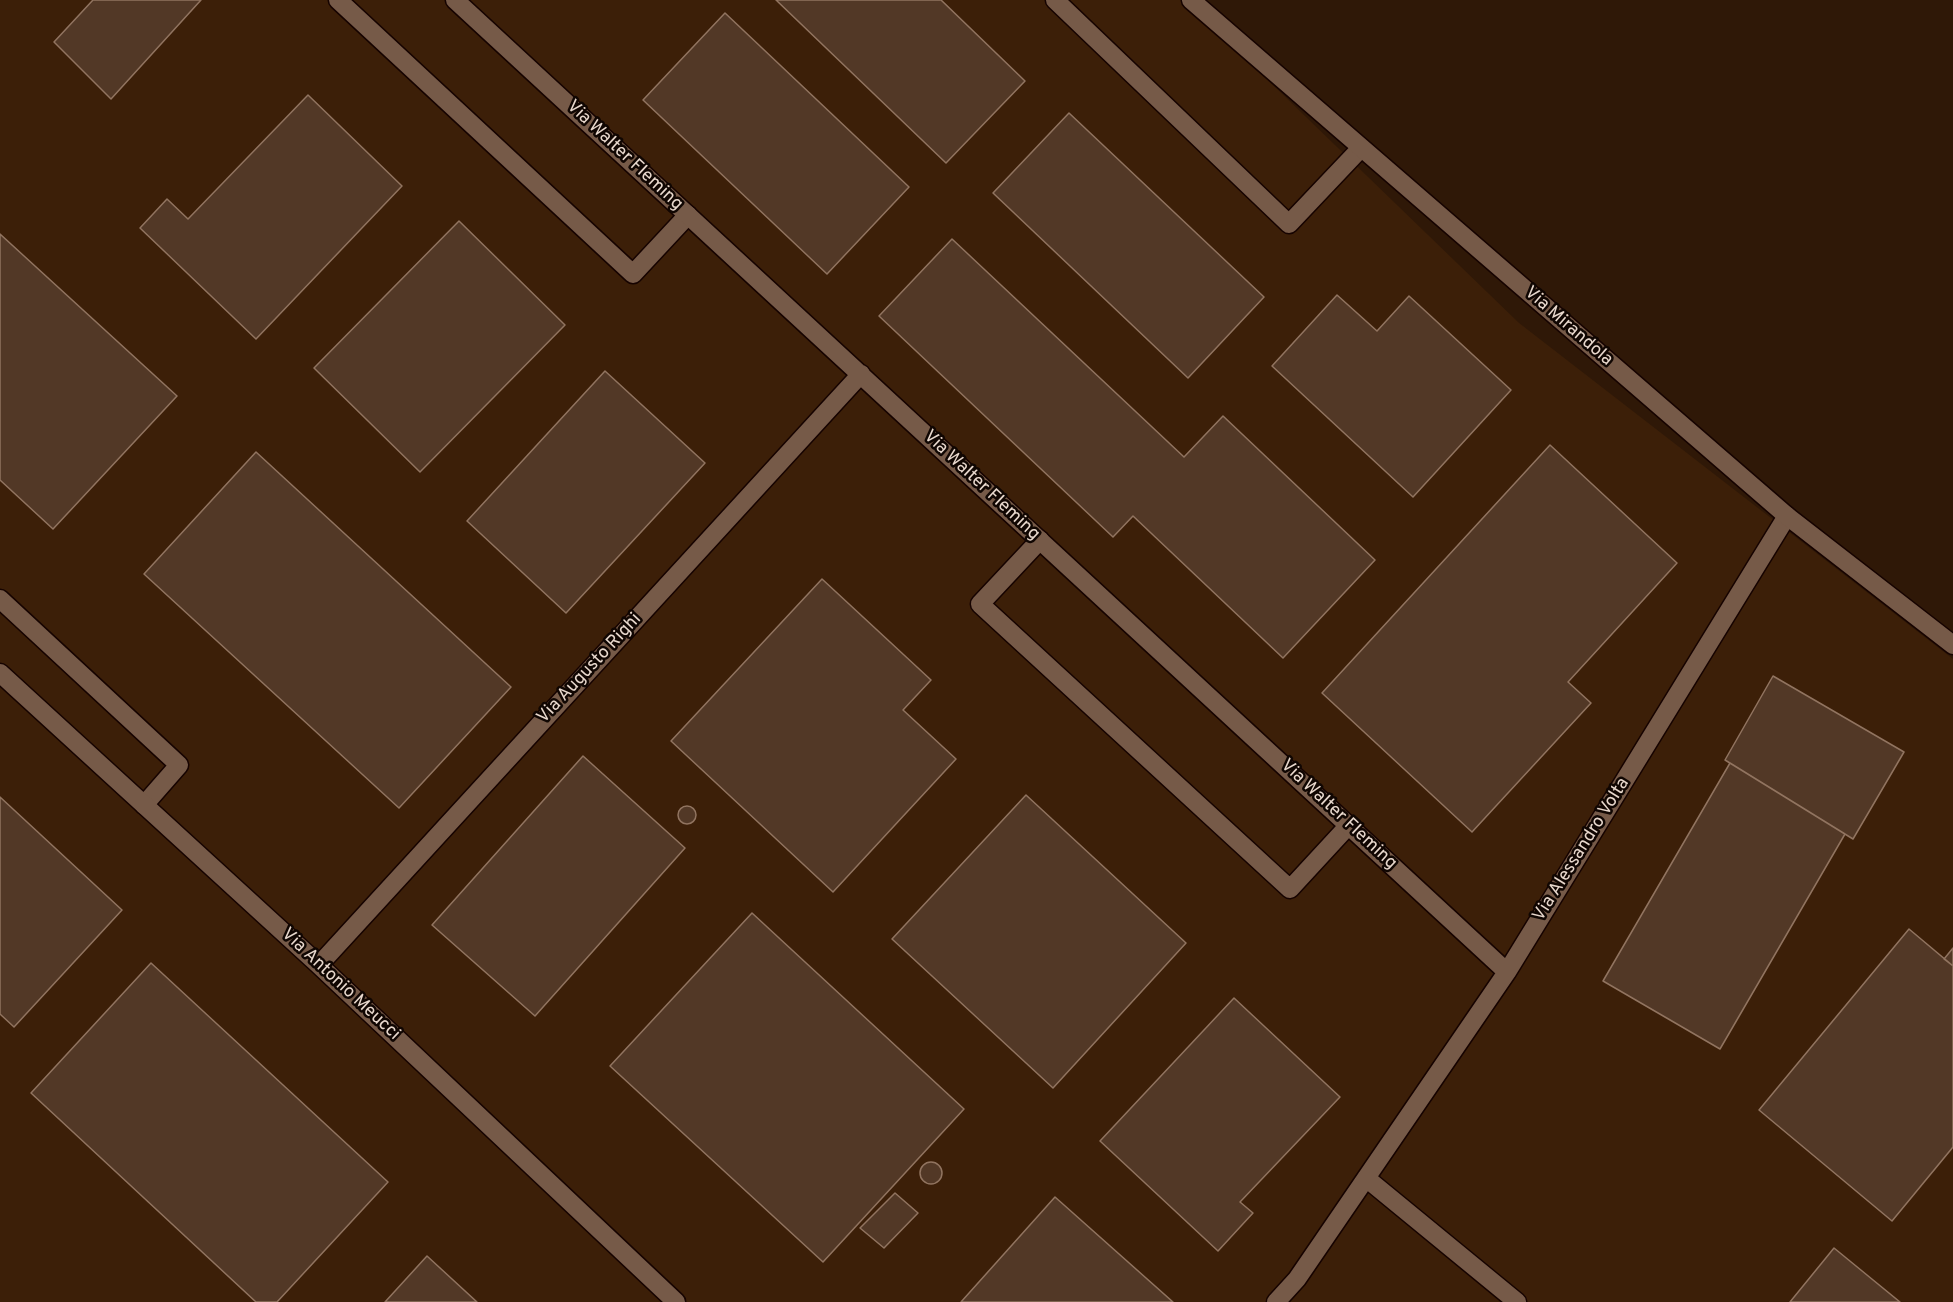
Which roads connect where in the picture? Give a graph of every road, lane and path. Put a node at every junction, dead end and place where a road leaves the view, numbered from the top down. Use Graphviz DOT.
graph roads {
  1 [pos="338,0"];
  2 [pos="455,0"];
  3 [pos="1055,0"];
  4 [pos="1191,0"];
  5 [pos="1361,148"];
  6 [pos="688,215"];
  7 [pos="861,374"];
  8 [pos="1787,516"];
  9 [pos="1040,540"];
  10 [pos="0,599"];
  11 [pos="1953,645"];
  12 [pos="0,673"];
  13 [pos="144,805"];
  14 [pos="1349,825"];
  15 [pos="319,965"];
  16 [pos="1507,972"];
  17 [pos="1366,1178"];
  18 [pos="676,1302"];
  19 [pos="1276,1302"];
  20 [pos="1517,1302"];
  1 -- 6 [label="street"];
  2 -- 6 [label="street, Via Walter Fleming"];
  3 -- 5 [label="street"];
  4 -- 5 [label="street, Via Mirandola"];
  5 -- 8 [label="street, Via Mirandola"];
  6 -- 7 [label="street, Via Walter Fleming"];
  7 -- 9 [label="street, Via Walter Fleming"];
  7 -- 15 [label="street, Via Augusto Righi"];
  8 -- 11 [label="street, Via Mirandola"];
  8 -- 16 [label="street, Via Alessandro Volta"];
  9 -- 14 [label="street, Via Walter Fleming"];
  9 -- 14 [label="street"];
  10 -- 13 [label="street"];
  12 -- 13 [label="street, Via Antonio Meucci"];
  13 -- 15 [label="street, Via Antonio Meucci"];
  14 -- 16 [label="street, Via Walter Fleming"];
  15 -- 18 [label="street, Via Antonio Meucci"];
  16 -- 17 [label="street, Via Alessandro Volta"];
  17 -- 19 [label="street, Via Alessandro Volta"];
  17 -- 20 [label="street"];
}
